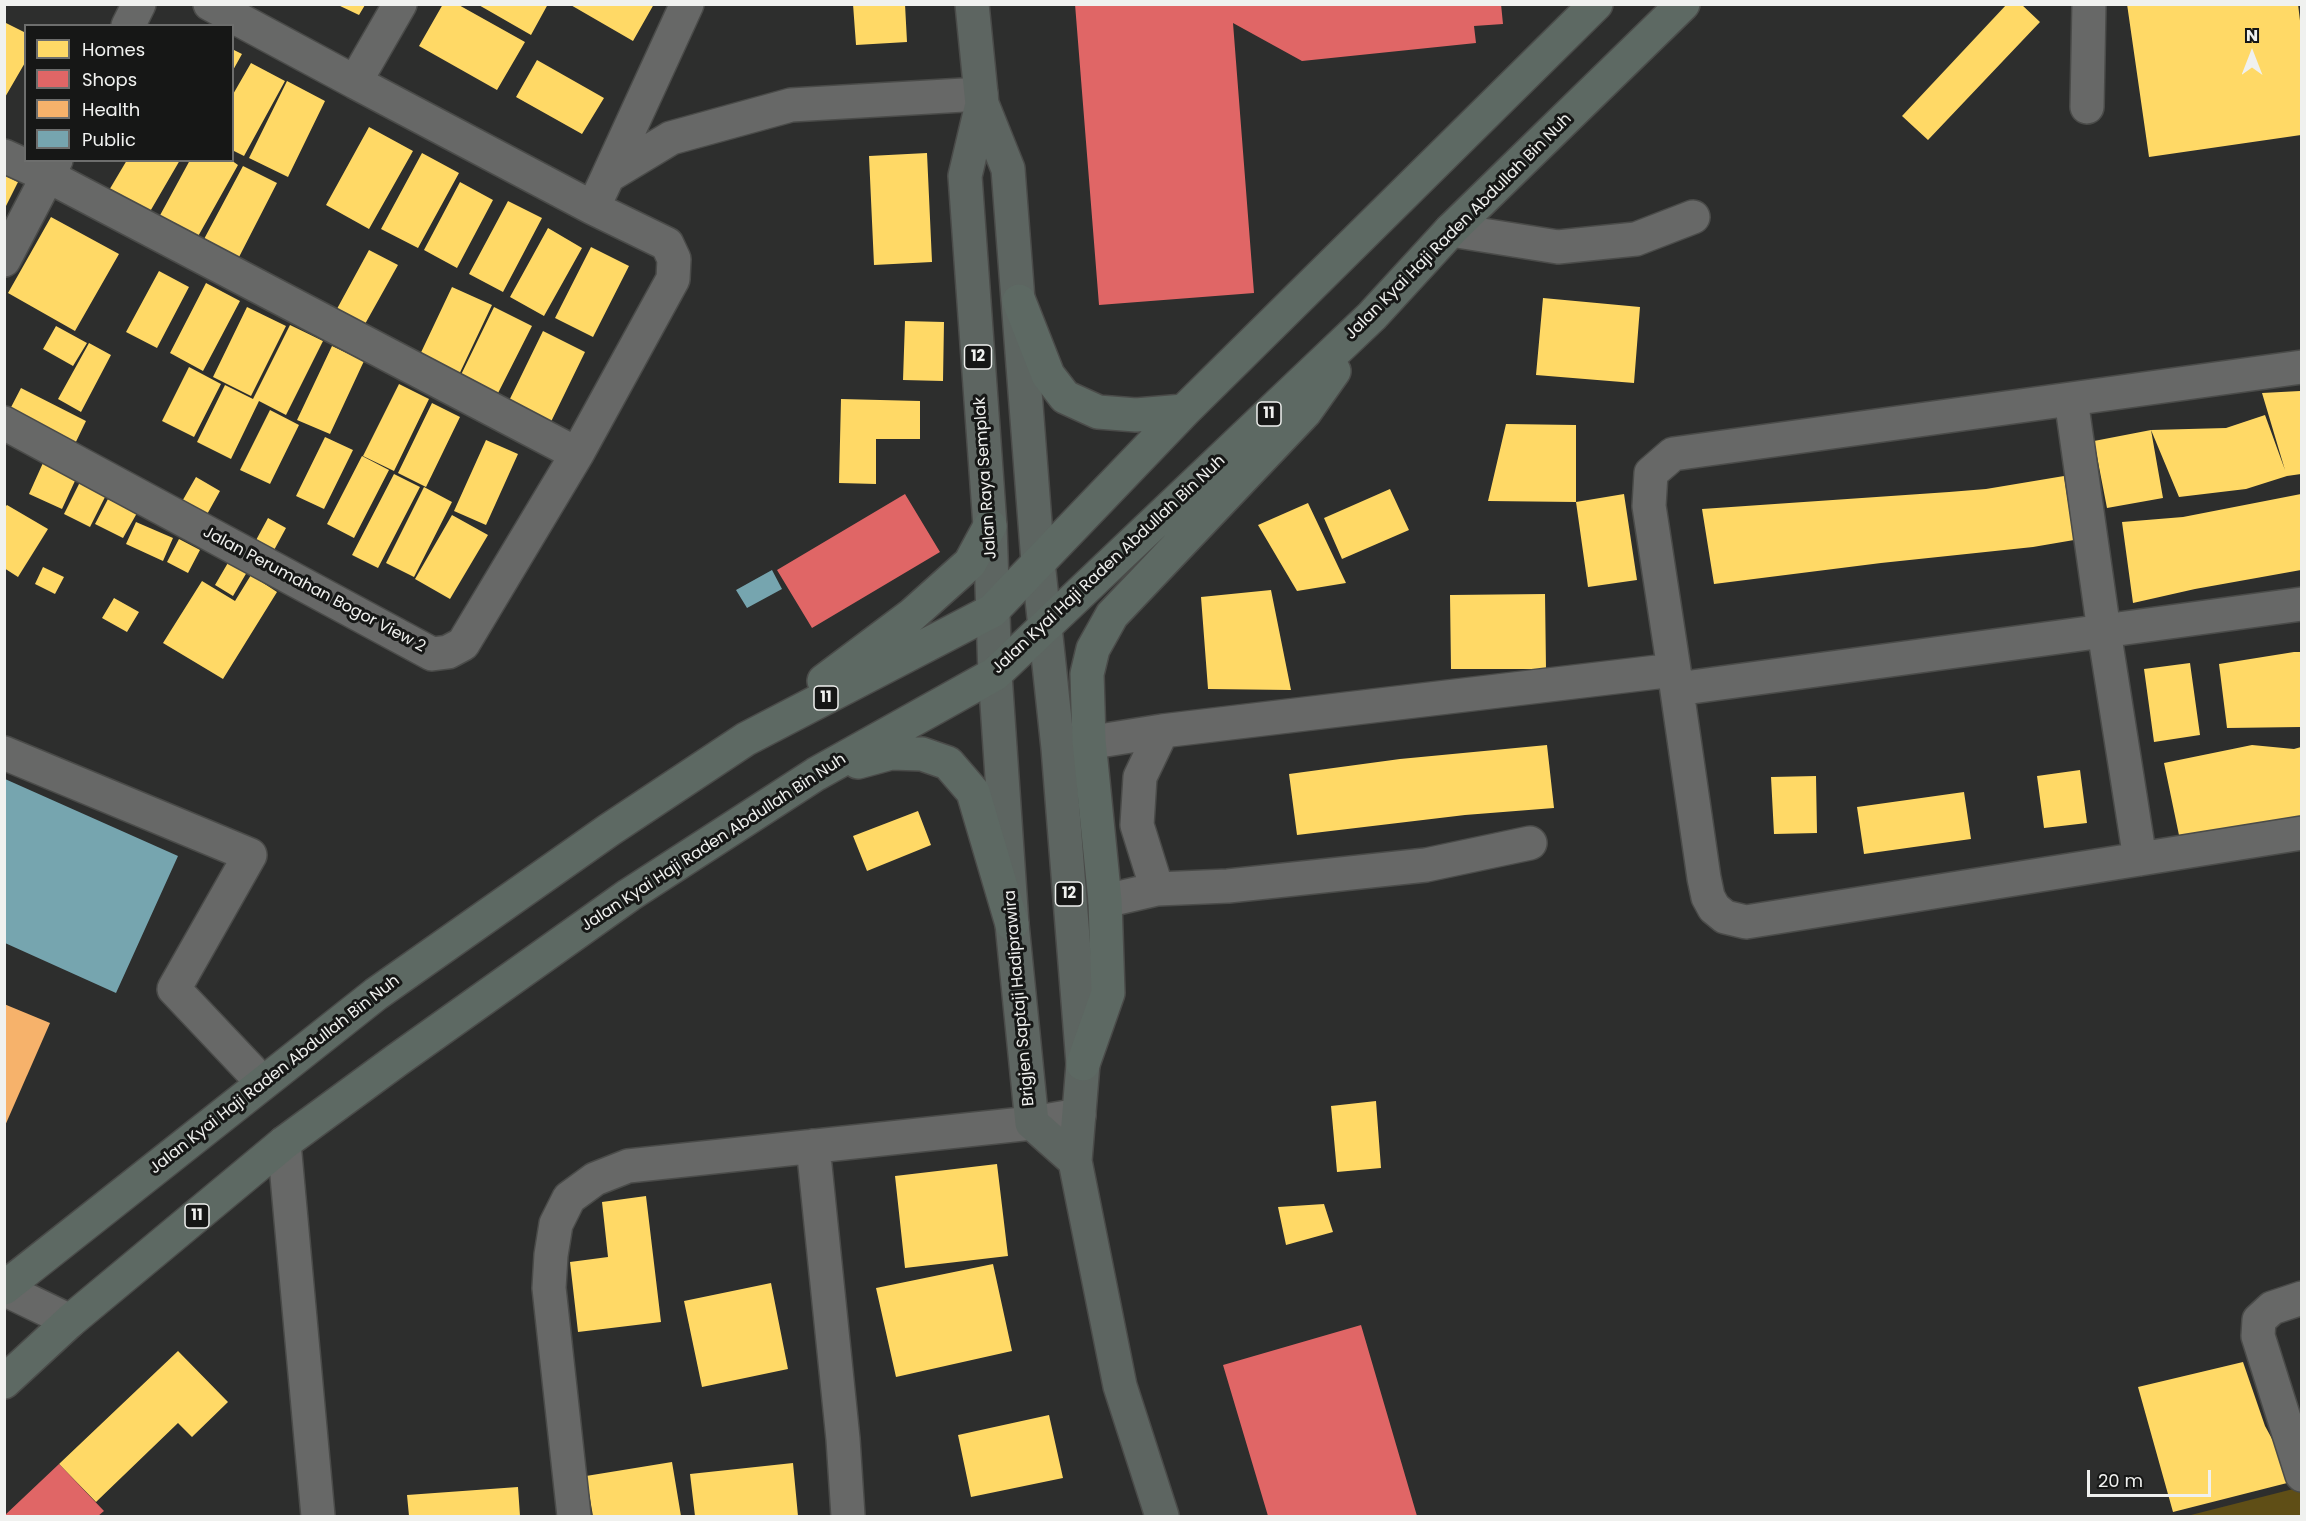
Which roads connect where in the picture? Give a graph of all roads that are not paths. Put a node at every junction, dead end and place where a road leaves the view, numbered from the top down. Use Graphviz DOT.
graph roads {
  1 [pos="139,4"];
  2 [pos="210,4"];
  3 [pos="400,4"];
  4 [pos="687,4"];
  5 [pos="972,4"];
  6 [pos="1596,4"];
  7 [pos="1683,4"];
  8 [pos="2089,4"];
  9 [pos="129,24"];
  10 [pos="355,82"];
  11 [pos="982,99"];
  12 [pos="2087,107"];
  13 [pos="4,156"];
  14 [pos="24,161"];
  15 [pos="28,162"];
  16 [pos="52,168"];
  17 [pos="608,176"];
  18 [pos="593,208"];
  19 [pos="1693,217"];
  20 [pos="1451,230"];
  21 [pos="4,260"];
  22 [pos="1019,301"];
  23 [pos="1372,316"];
  24 [pos="2301,367"];
  25 [pos="2071,399"];
  26 [pos="1184,411"];
  27 [pos="4,423"];
  28 [pos="577,454"];
  29 [pos="990,526"];
  30 [pos="1038,562"];
  31 [pos="2301,604"];
  32 [pos="992,611"];
  33 [pos="1045,626"];
  34 [pos="2104,631"];
  35 [pos="995,674"];
  36 [pos="1675,680"];
  37 [pos="1162,730"];
  38 [pos="746,740"];
  39 [pos="1089,741"];
  40 [pos="1058,748"];
  41 [pos="4,753"];
  42 [pos="816,774"];
  43 [pos="2301,833"];
  44 [pos="1530,843"];
  45 [pos="2140,859"];
  46 [pos="1157,889"];
  47 [pos="1105,901"];
  48 [pos="1012,924"];
  49 [pos="1083,1064"];
  50 [pos="262,1082"];
  51 [pos="1079,1114"];
  52 [pos="1032,1123"];
  53 [pos="284,1143"];
  54 [pos="813,1146"];
  55 [pos="1075,1161"];
  56 [pos="4,1288"];
  57 [pos="2301,1298"];
  58 [pos="70,1321"];
  59 [pos="4,1382"];
  60 [pos="2301,1475"];
  61 [pos="318,1516"];
  62 [pos="574,1516"];
  63 [pos="848,1516"];
  64 [pos="1162,1516"];
  1 -- 9 [label="street"];
  2 -- 10 [label="street, Jalan Perumahan Bogor View 2"];
  3 -- 10 [label="street"];
  4 -- 17 [label="street"];
  5 -- 11 [label="main road, Jalan Raya Semplak / 12"];
  6 -- 26 [label="highway, Jalan Kyai Haji Raden Abdullah Bin Nuh / 11"];
  7 -- 20 [label="highway, Jalan Kyai Haji Raden Abdullah Bin Nuh / 11"];
  8 -- 12 [label="street"];
  10 -- 18 [label="street, Jalan Perumahan Bogor View 2"];
  11 -- 17 [label="street"];
  11 -- 22 [label="main road, Jalan Raya Semplak / 12"];
  11 -- 29 [label="main road, Jalan Raya Semplak / 12"];
  13 -- 14 [label="street"];
  15 -- 16 [label="street"];
  16 -- 21 [label="street"];
  16 -- 28 [label="street"];
  17 -- 18 [label="street"];
  18 -- 28 [label="street, Jalan Perumahan Bogor View 2"];
  19 -- 20 [label="street"];
  20 -- 23 [label="highway, Jalan Kyai Haji Raden Abdullah Bin Nuh / 11"];
  22 -- 26 [label="highway, 12"];
  22 -- 30 [label="main road, Jalan Raya Semplak / 12"];
  23 -- 33 [label="highway, Jalan Kyai Haji Raden Abdullah Bin Nuh / 11"];
  23 -- 39 [label="highway"];
  24 -- 25 [label="street"];
  25 -- 34 [label="street"];
  25 -- 36 [label="street"];
  26 -- 30 [label="highway, Jalan Kyai Haji Raden Abdullah Bin Nuh / 11"];
  27 -- 28 [label="street, Jalan Perumahan Bogor View 2"];
  29 -- 32 [label="main road, Jalan Raya Semplak / 12"];
  29 -- 38 [label="highway"];
  30 -- 32 [label="highway, Jalan Kyai Haji Raden Abdullah Bin Nuh / 11"];
  30 -- 33 [label="main road, Jalan Raya Semplak / 12"];
  31 -- 34 [label="street"];
  32 -- 35 [label="main road, Jalan Raya Semplak / 12"];
  32 -- 38 [label="highway, Jalan Kyai Haji Raden Abdullah Bin Nuh / 11"];
  33 -- 35 [label="highway, Jalan Kyai Haji Raden Abdullah Bin Nuh / 11"];
  33 -- 40 [label="main road, 12"];
  34 -- 36 [label="street"];
  34 -- 45 [label="street"];
  35 -- 42 [label="highway, Jalan Kyai Haji Raden Abdullah Bin Nuh / 11"];
  35 -- 48 [label="main road, Brigjen Saptaji Hadiprawira / 12"];
  36 -- 37 [label="street"];
  36 -- 45 [label="street"];
  37 -- 39 [label="street"];
  37 -- 46 [label="street"];
  38 -- 50 [label="highway, Jalan Kyai Haji Raden Abdullah Bin Nuh / 11"];
  39 -- 40 [label="street"];
  39 -- 47 [label="highway"];
  40 -- 49 [label="main road, 12"];
  41 -- 50 [label="street"];
  42 -- 48 [label="highway, 12"];
  42 -- 53 [label="highway, Jalan Kyai Haji Raden Abdullah Bin Nuh / 11"];
  43 -- 45 [label="street"];
  44 -- 46 [label="street"];
  46 -- 47 [label="street"];
  47 -- 49 [label="highway"];
  48 -- 52 [label="main road, Brigjen Saptaji Hadiprawira / 12"];
  49 -- 51 [label="main road, 12"];
  50 -- 56 [label="highway, Jalan Kyai Haji Raden Abdullah Bin Nuh / 11"];
  51 -- 52 [label="street"];
  51 -- 55 [label="main road, 12"];
  52 -- 54 [label="street"];
  52 -- 55 [label="main road, Brigjen Saptaji Hadiprawira"];
  53 -- 58 [label="highway, Jalan Kyai Haji Raden Abdullah Bin Nuh / 11"];
  53 -- 61 [label="street"];
  54 -- 62 [label="street"];
  54 -- 63 [label="street"];
  55 -- 64 [label="main road, 12"];
  56 -- 58 [label="street"];
  57 -- 60 [label="street"];
  58 -- 59 [label="highway, Jalan Kyai Haji Raden Abdullah Bin Nuh / 11"];
}
